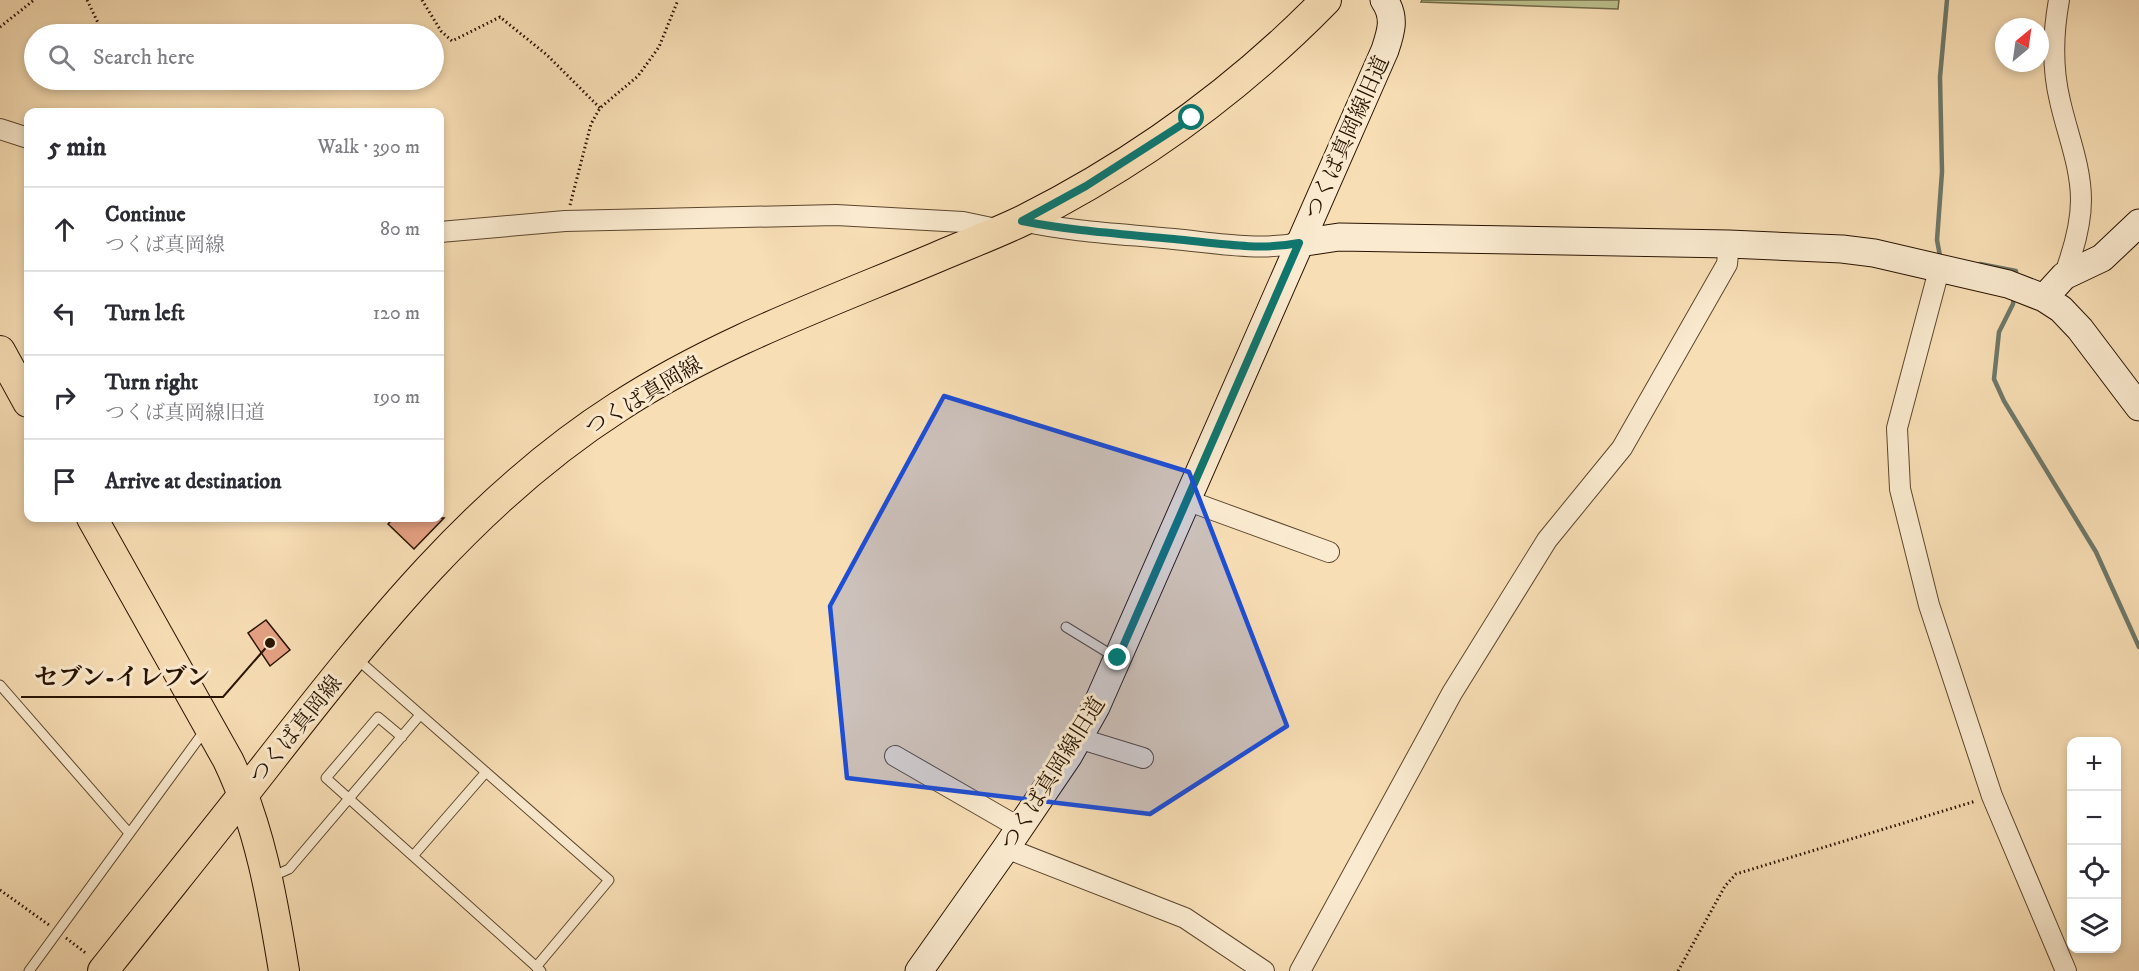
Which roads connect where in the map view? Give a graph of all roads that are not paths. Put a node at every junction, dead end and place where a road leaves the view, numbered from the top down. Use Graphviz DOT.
graph roads {
  1 [pos="1326,0"];
  2 [pos="1384,0"];
  3 [pos="2058,0"];
  4 [pos="0,129"];
  5 [pos="24,137"];
  6 [pos="2139,223"];
  7 [pos="1011,225"];
  8 [pos="444,232"];
  9 [pos="1299,243"];
  10 [pos="1730,244"];
  11 [pos="1939,270"];
  12 [pos="2064,276"];
  13 [pos="2044,298"];
  14 [pos="0,351"];
  15 [pos="24,395"];
  16 [pos="2139,407"];
  17 [pos="1186,500"];
  18 [pos="94,522"];
  19 [pos="1329,552"];
  20 [pos="1066,627"];
  21 [pos="353,656"];
  22 [pos="1118,658"];
  23 [pos="0,685"];
  24 [pos="420,715"];
  25 [pos="208,726"];
  26 [pos="402,737"];
  27 [pos="1078,738"];
  28 [pos="895,756"];
  29 [pos="1143,758"];
  30 [pos="486,772"];
  31 [pos="243,794"];
  32 [pos="349,800"];
  33 [pos="129,833"];
  34 [pos="1013,838"];
  35 [pos="413,856"];
  36 [pos="267,878"];
  37 [pos="539,969"];
  38 [pos="29,971"];
  39 [pos="103,971"];
  40 [pos="284,971"];
  41 [pos="919,971"];
  42 [pos="1264,971"];
  43 [pos="1300,971"];
  44 [pos="2066,971"];
  1 -- 7 [label="main road, つくば真岡線"];
  2 -- 9 [label="street, つくば真岡線旧道"];
  3 -- 12 [label="street"];
  4 -- 5 [label="street"];
  6 -- 12 [label="street"];
  7 -- 8 [label="street"];
  7 -- 9 [label="street"];
  7 -- 21 [label="main road, つくば真岡線"];
  9 -- 10 [label="street"];
  9 -- 17 [label="street, つくば真岡線旧道"];
  10 -- 11 [label="street"];
  10 -- 43 [label="street"];
  11 -- 13 [label="street"];
  11 -- 44 [label="street"];
  12 -- 13 [label="street"];
  13 -- 16 [label="street"];
  14 -- 15 [label="main road"];
  17 -- 19 [label="street"];
  17 -- 22 [label="street, つくば真岡線旧道"];
  18 -- 25 [label="main road"];
  20 -- 22 [label="lane"];
  21 -- 24 [label="lane"];
  21 -- 31 [label="main road, つくば真岡線"];
  22 -- 27 [label="street, つくば真岡線旧道"];
  23 -- 33 [label="lane"];
  24 -- 26 [label="lane"];
  24 -- 30 [label="lane"];
  25 -- 31 [label="main road"];
  25 -- 33 [label="lane"];
  26 -- 32 [label="lane"];
  26 -- 32 [label="lane"];
  27 -- 29 [label="street"];
  27 -- 34 [label="street, つくば真岡線旧道"];
  28 -- 34 [label="street"];
  30 -- 35 [label="lane"];
  30 -- 37 [label="lane"];
  31 -- 36 [label="main road"];
  31 -- 39 [label="main road, つくば真岡線"];
  32 -- 35 [label="lane"];
  32 -- 36 [label="lane"];
  33 -- 38 [label="lane"];
  34 -- 41 [label="street, つくば真岡線旧道"];
  34 -- 42 [label="street"];
  35 -- 37 [label="lane"];
  36 -- 40 [label="main road"];
}
